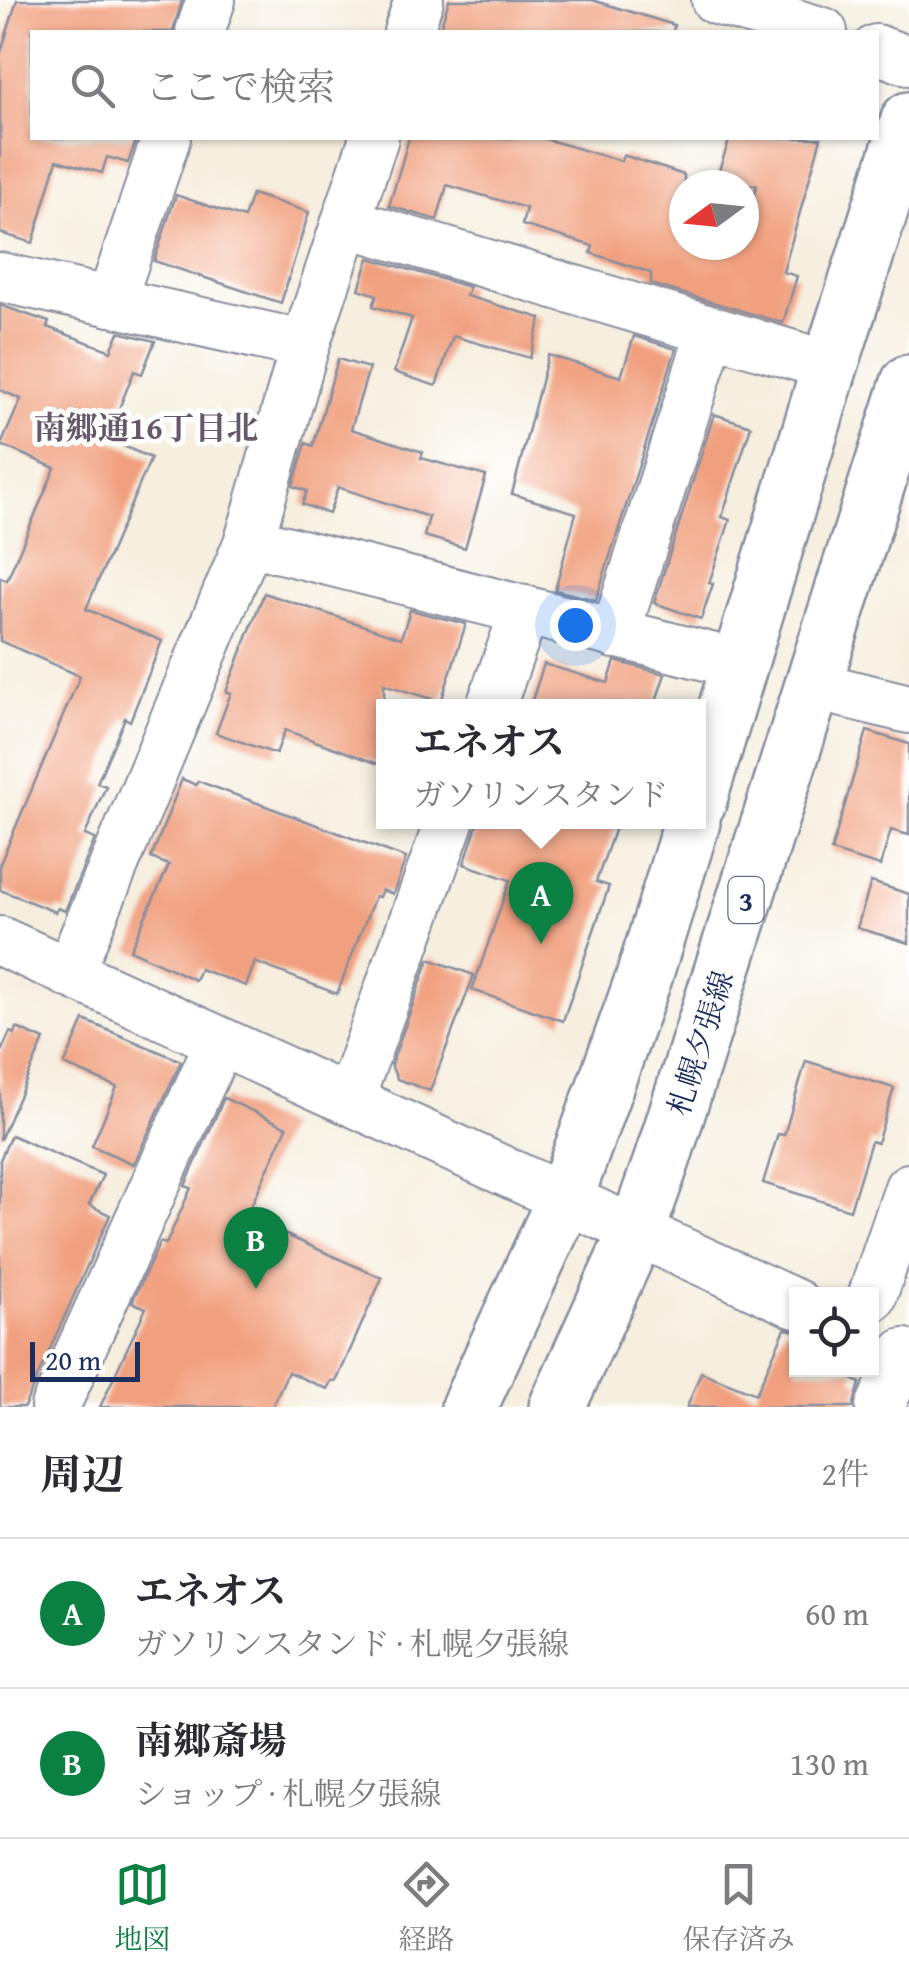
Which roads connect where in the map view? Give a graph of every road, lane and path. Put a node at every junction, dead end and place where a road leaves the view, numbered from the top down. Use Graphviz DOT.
graph roads {
  1 [pos="211,0"];
  2 [pos="419,0"];
  3 [pos="716,0"];
  4 [pos="201,30"];
  5 [pos="409,30"];
  6 [pos="817,30"];
  7 [pos="879,50"];
  8 [pos="909,62"];
  9 [pos="909,120"];
  10 [pos="165,140"];
  11 [pos="373,140"];
  12 [pos="346,222"];
  13 [pos="0,277"];
  14 [pos="112,302"];
  15 [pos="712,331"];
  16 [pos="305,345"];
  17 [pos="830,366"];
  18 [pos="909,382"];
  19 [pos="249,541"];
  20 [pos="525,610"];
  21 [pos="616,634"];
  22 [pos="742,665"];
  23 [pos="815,686"];
  24 [pos="493,699"];
  25 [pos="909,709"];
  26 [pos="706,777"];
  27 [pos="447,829"];
  28 [pos="690,829"];
  29 [pos="0,941"];
  30 [pos="69,972"];
  31 [pos="219,1044"];
  32 [pos="350,1098"];
  33 [pos="909,1188"];
  34 [pos="564,1201"];
  35 [pos="636,1233"];
  36 [pos="875,1287"];
  37 [pos="789,1301"];
  38 [pos="895,1349"];
  39 [pos="56,1407"];
  40 [pos="469,1407"];
  41 [pos="557,1407"];
  42 [pos="880,1407"];
  1 -- 4 [label="street"];
  2 -- 5 [label="street"];
  3 -- 6 [label="street"];
  7 -- 8 [label="street"];
  9 -- 17 [label="main road"];
  10 -- 14 [label="street"];
  11 -- 12 [label="street"];
  12 -- 15 [label="street"];
  12 -- 16 [label="street"];
  13 -- 14 [label="street"];
  14 -- 16 [label="street"];
  15 -- 17 [label="street"];
  15 -- 21 [label="street"];
  16 -- 19 [label="street"];
  17 -- 22 [label="main road"];
  18 -- 23 [label="main road, 札幌夕張線 / 3"];
  19 -- 20 [label="street"];
  19 -- 30 [label="street"];
  20 -- 21 [label="street"];
  20 -- 24 [label="street"];
  21 -- 22 [label="street"];
  22 -- 26 [label="main road"];
  23 -- 25 [label="street"];
  23 -- 35 [label="main road, 札幌夕張線 / 3"];
  27 -- 32 [label="street"];
  28 -- 34 [label="main road"];
  29 -- 30 [label="street"];
  30 -- 31 [label="street"];
  31 -- 32 [label="street"];
  31 -- 39 [label="street"];
  32 -- 34 [label="street"];
  33 -- 36 [label="street"];
  34 -- 35 [label="street"];
  34 -- 40 [label="main road"];
  35 -- 37 [label="street"];
  35 -- 41 [label="main road, 札幌夕張線 / 3"];
  38 -- 42 [label="street"];
}
